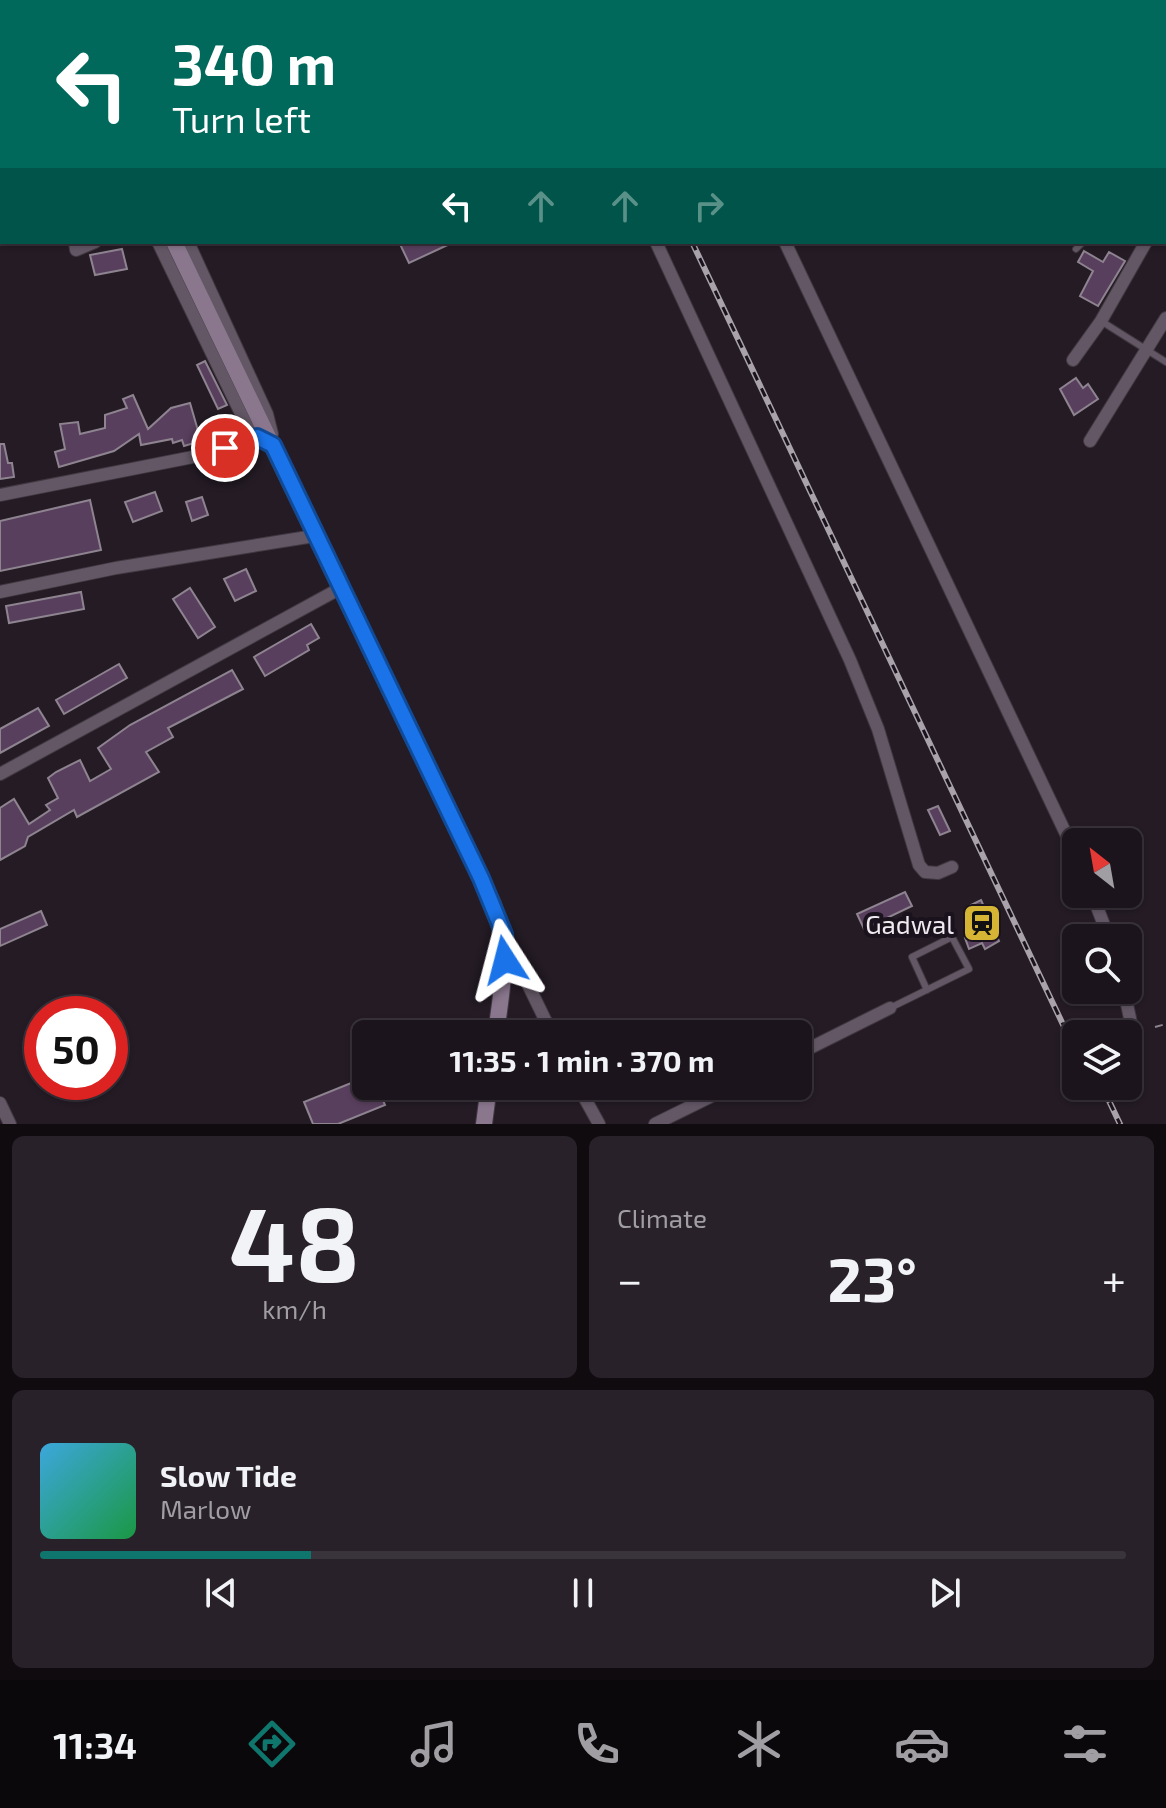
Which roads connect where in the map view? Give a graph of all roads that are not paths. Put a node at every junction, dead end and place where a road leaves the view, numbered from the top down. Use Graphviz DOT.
graph roads {
  1 [pos="75,244"];
  2 [pos="90,244"];
  3 [pos="159,244"];
  4 [pos="175,244"];
  5 [pos="189,244"];
  6 [pos="657,244"];
  7 [pos="786,244"];
  8 [pos="1081,244"];
  9 [pos="1145,244"];
  10 [pos="1076,249"];
  11 [pos="1166,318"];
  12 [pos="1101,321"];
  13 [pos="1147,349"];
  14 [pos="1073,360"];
  15 [pos="1166,362"];
  16 [pos="257,437"];
  17 [pos="1090,441"];
  18 [pos="273,445"];
  19 [pos="0,495"];
  20 [pos="314,536"];
  21 [pos="339,589"];
  22 [pos="0,592"];
  23 [pos="0,774"];
  24 [pos="1063,828"];
  25 [pos="952,867"];
  26 [pos="504,934"];
  27 [pos="927,990"];
  28 [pos="890,1008"];
  29 [pos="498,1020"];
  30 [pos="545,1020"];
  31 [pos="812,1047"];
  32 [pos="487,1100"];
  33 [pos="586,1100"];
  34 [pos="704,1100"];
  35 [pos="0,1103"];
  36 [pos="10,1124"];
  37 [pos="484,1124"];
  38 [pos="599,1124"];
  39 [pos="655,1124"];
  1 -- 2 [label="street"];
  3 -- 16 [label="street"];
  4 -- 18 [label="main road"];
  5 -- 18 [label="street"];
  6 -- 25 [label="street"];
  7 -- 24 [label="street"];
  8 -- 10 [label="lane"];
  9 -- 12 [label="street"];
  11 -- 13 [label="street"];
  12 -- 13 [label="lane"];
  12 -- 14 [label="street"];
  13 -- 15 [label="lane"];
  13 -- 17 [label="street"];
  16 -- 18 [label="street"];
  16 -- 19 [label="street"];
  18 -- 20 [label="main road"];
  20 -- 21 [label="main road"];
  20 -- 22 [label="street"];
  21 -- 23 [label="street"];
  21 -- 26 [label="main road"];
  26 -- 29 [label="main road"];
  26 -- 30 [label="street"];
  27 -- 27 [label="lane"];
  27 -- 28 [label="lane"];
  28 -- 31 [label="street"];
  32 -- 37 [label="main road"];
  33 -- 38 [label="street"];
  34 -- 39 [label="street"];
  35 -- 36 [label="street"];
}
